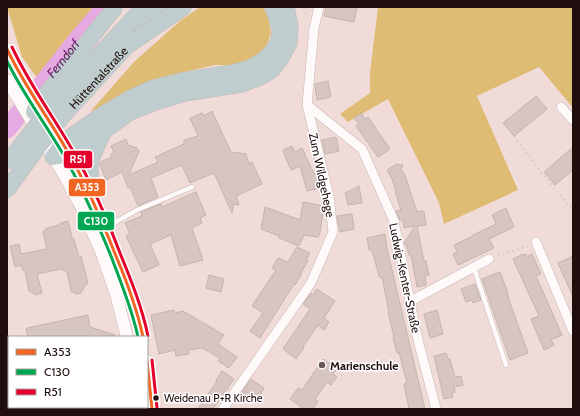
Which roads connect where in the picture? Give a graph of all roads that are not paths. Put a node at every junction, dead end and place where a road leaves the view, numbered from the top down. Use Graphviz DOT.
graph roads {
  1 [pos="115,7"];
  2 [pos="144,7"];
  3 [pos="164,7"];
  4 [pos="184,7"];
  5 [pos="273,7"];
  6 [pos="286,7"];
  7 [pos="320,7"];
  8 [pos="127,46"];
  9 [pos="7,49"];
  10 [pos="7,80"];
  11 [pos="307,105"];
  12 [pos="561,107"];
  13 [pos="573,120"];
  14 [pos="103,131"];
  15 [pos="66,149"];
  16 [pos="53,157"];
  17 [pos="8,163"];
  18 [pos="192,187"];
  19 [pos="7,190"];
  20 [pos="92,199"];
  21 [pos="105,228"];
  22 [pos="536,242"];
  23 [pos="489,259"];
  24 [pos="474,268"];
  25 [pos="409,302"];
  26 [pos="573,331"];
  27 [pos="127,336"];
  28 [pos="143,336"];
  29 [pos="506,365"];
  30 [pos="148,371"];
  31 [pos="152,409"];
  32 [pos="223,409"];
  33 [pos="436,409"];
  1 -- 17 [label="highway, bridge"];
  2 -- 17 [label="highway, Hüttentalstraße, bridge"];
  3 -- 8 [label="highway, Hüttentalstraße, bridge"];
  4 -- 8 [label="highway, bridge"];
  5 -- 15 [label="highway"];
  6 -- 14 [label="highway"];
  7 -- 11 [label="street, Zum Wildgehege"];
  8 -- 19 [label="highway, Hüttentalstraße, bridge"];
  9 -- 15 [label="main road, bridge"];
  10 -- 16 [label="main road"];
  11 -- 25 [label="street, Ludwig-Kenter-Straße"];
  11 -- 32 [label="street, Zum Wildgehege"];
  12 -- 13 [label="street"];
  14 -- 15 [label="highway"];
  14 -- 20 [label="highway"];
  15 -- 16 [label="highway"];
  15 -- 20 [label="main road"];
  16 -- 27 [label="main road"];
  18 -- 21 [label="lane"];
  20 -- 21 [label="main road"];
  21 -- 28 [label="main road"];
  22 -- 26 [label="street"];
  23 -- 24 [label="street"];
  24 -- 25 [label="street"];
  24 -- 29 [label="lane"];
  25 -- 33 [label="street, Ludwig-Kenter-Straße"];
  30 -- 31 [label="main road"];
}
